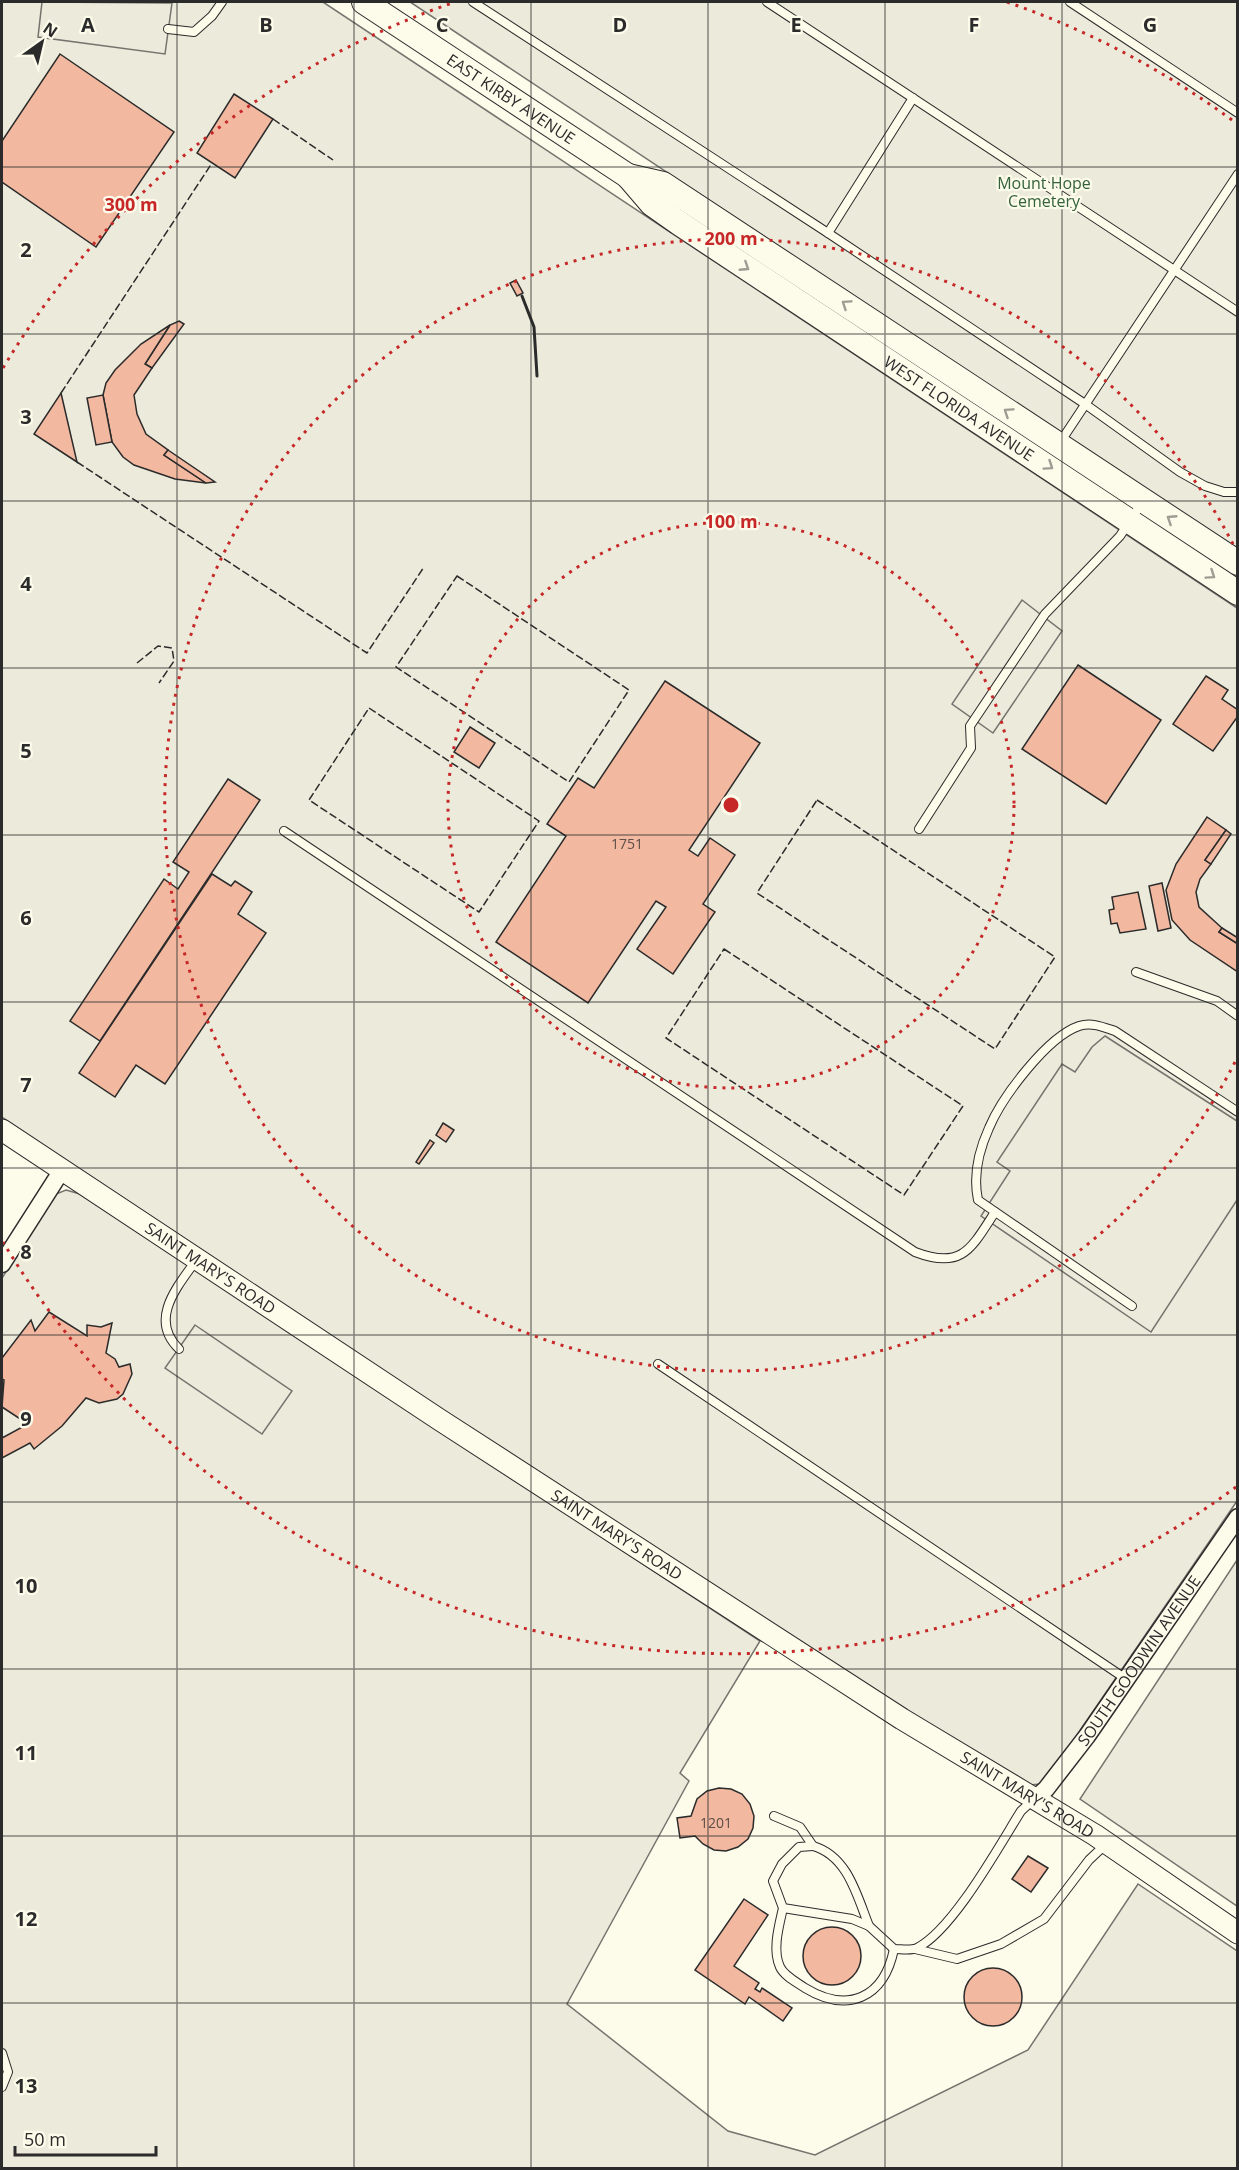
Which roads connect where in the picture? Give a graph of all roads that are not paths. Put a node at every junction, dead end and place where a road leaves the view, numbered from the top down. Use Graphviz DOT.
graph roads {
  1 [pos="222,2"];
  2 [pos="364,2"];
  3 [pos="473,2"];
  4 [pos="770,2"];
  5 [pos="1070,2"];
  6 [pos="168,29"];
  7 [pos="914,98"];
  8 [pos="1238,113"];
  9 [pos="1238,174"];
  10 [pos="685,213"];
  11 [pos="828,233"];
  12 [pos="1174,272"];
  13 [pos="1238,312"];
  14 [pos="1085,404"];
  15 [pos="1058,445"];
  16 [pos="1238,492"];
  17 [pos="1144,501"];
  18 [pos="1130,521"];
  19 [pos="1238,563"];
  20 [pos="1238,592"];
  21 [pos="919,829"];
  22 [pos="284,831"];
  23 [pos="1136,972"];
  24 [pos="1238,1016"];
  25 [pos="1238,1112"];
  26 [pos="2,1130"];
  27 [pos="62,1170"];
  28 [pos="995,1212"];
  29 [pos="197,1258"];
  30 [pos="2,1264"];
  31 [pos="1132,1306"];
  32 [pos="179,1349"];
  33 [pos="658,1365"];
  34 [pos="1238,1517"];
  35 [pos="1126,1679"];
  36 [pos="1036,1798"];
  37 [pos="774,1816"];
  38 [pos="1107,1843"];
  39 [pos="813,1846"];
  40 [pos="783,1908"];
  41 [pos="869,1926"];
  42 [pos="1238,1933"];
  43 [pos="894,1949"];
  44 [pos="915,1949"];
  45 [pos="2,2053"];
  46 [pos="2,2087"];
  1 -- 6 [label="lane"];
  2 -- 10 [label="main road, EAST KIRBY AVENUE"];
  3 -- 11 [label="lane"];
  4 -- 7 [label="lane"];
  5 -- 8 [label="lane"];
  7 -- 11 [label="lane"];
  7 -- 12 [label="lane"];
  9 -- 12 [label="lane"];
  15 -- 10 [label="main road, WEST FLORIDA AVENUE, one-way"];
  10 -- 18 [label="main road, WEST FLORIDA AVENUE, one-way"];
  11 -- 14 [label="lane"];
  12 -- 13 [label="lane"];
  12 -- 14 [label="lane"];
  14 -- 15 [label="lane"];
  14 -- 16 [label="lane"];
  15 -- 17 [label="main road, WEST FLORIDA AVENUE"];
  17 -- 18 [label="lane"];
  19 -- 17 [label="main road, WEST FLORIDA AVENUE, one-way"];
  18 -- 20 [label="main road, WEST FLORIDA AVENUE, one-way"];
  18 -- 21 [label="lane"];
  22 -- 28 [label="lane"];
  23 -- 24 [label="lane"];
  25 -- 28 [label="lane"];
  26 -- 27 [label="street, SAINT MARY'S ROAD"];
  27 -- 29 [label="street, SAINT MARY'S ROAD"];
  27 -- 30 [label="street"];
  28 -- 31 [label="lane"];
  29 -- 32 [label="lane"];
  29 -- 36 [label="street, SAINT MARY'S ROAD"];
  33 -- 35 [label="lane"];
  34 -- 35 [label="street, SOUTH GOODWIN AVENUE"];
  35 -- 36 [label="street, SOUTH GOODWIN AVENUE"];
  36 -- 38 [label="street, SAINT MARY'S ROAD"];
  36 -- 44 [label="lane"];
  37 -- 39 [label="lane"];
  38 -- 42 [label="street, SAINT MARY'S ROAD"];
  38 -- 44 [label="lane"];
  39 -- 40 [label="lane"];
  39 -- 41 [label="lane"];
  40 -- 41 [label="lane"];
  40 -- 43 [label="lane"];
  41 -- 43 [label="lane"];
  43 -- 44 [label="lane"];
  45 -- 46 [label="lane"];
}
